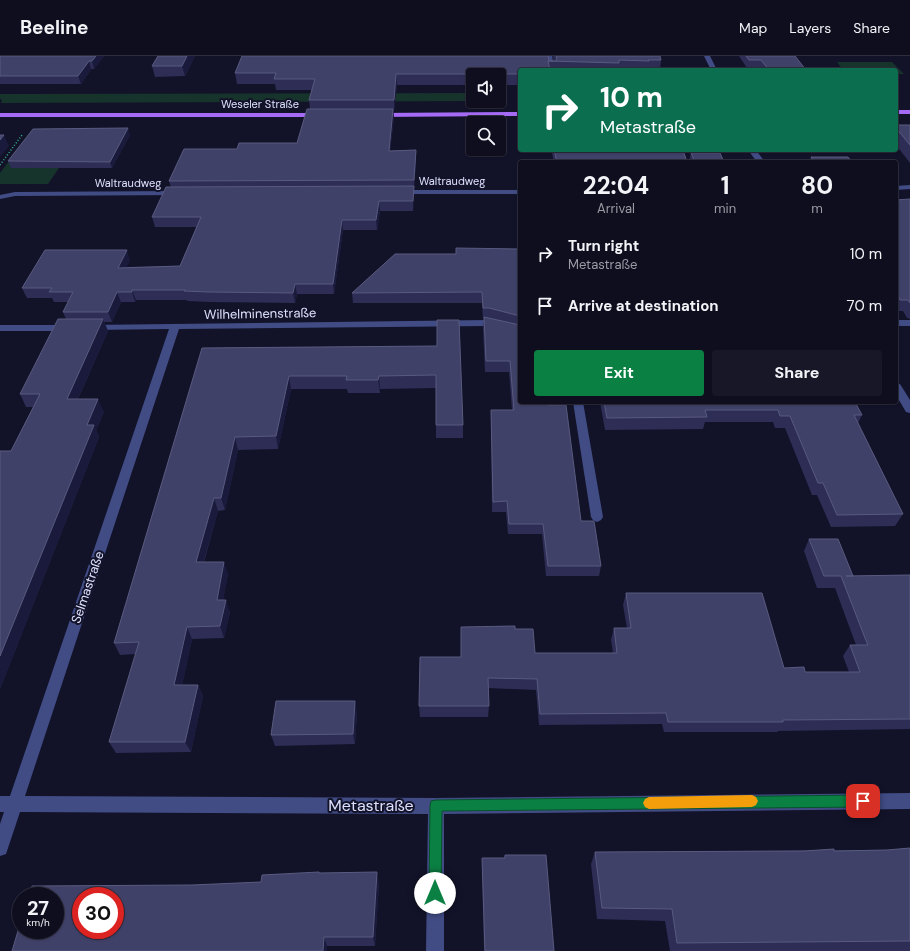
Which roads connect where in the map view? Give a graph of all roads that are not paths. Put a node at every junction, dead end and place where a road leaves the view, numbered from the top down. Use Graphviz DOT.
graph roads {
  1 [pos="549,56"];
  2 [pos="707,56"];
  3 [pos="552,68"];
  4 [pos="713,68"];
  5 [pos="898,112"];
  6 [pos="910,112"];
  7 [pos="518,114"];
  8 [pos="0,115"];
  9 [pos="331,115"];
  10 [pos="370,115"];
  11 [pos="910,187"];
  12 [pos="898,188"];
  13 [pos="394,192"];
  14 [pos="518,192"];
  15 [pos="189,193"];
  16 [pos="0,198"];
  17 [pos="898,323"];
  18 [pos="910,323"];
  19 [pos="175,326"];
  20 [pos="0,328"];
  21 [pos="518,330"];
  22 [pos="898,389"];
  23 [pos="578,404"];
  24 [pos="910,409"];
  25 [pos="597,517"];
  26 [pos="910,800"];
  27 [pos="7,804"];
  28 [pos="436,806"];
  29 [pos="0,848"];
  30 [pos="434,951"];
  1 -- 3 [label="street"];
  2 -- 4 [label="street"];
  5 -- 6 [label="main road"];
  7 -- 10 [label="main road"];
  8 -- 9 [label="main road, Weseler Straße"];
  11 -- 12 [label="street"];
  13 -- 14 [label="street, Waltraudweg"];
  15 -- 16 [label="street, Waltraudweg"];
  17 -- 18 [label="street"];
  19 -- 20 [label="street, Wilhelminenstraße"];
  19 -- 21 [label="street, Wilhelminenstraße"];
  19 -- 27 [label="street, Selmastraße"];
  22 -- 24 [label="street"];
  23 -- 25 [label="street"];
  26 -- 28 [label="street, Metastraße"];
  27 -- 28 [label="street, Metastraße"];
  27 -- 29 [label="street, Selmastraße"];
  28 -- 30 [label="street"];
}
